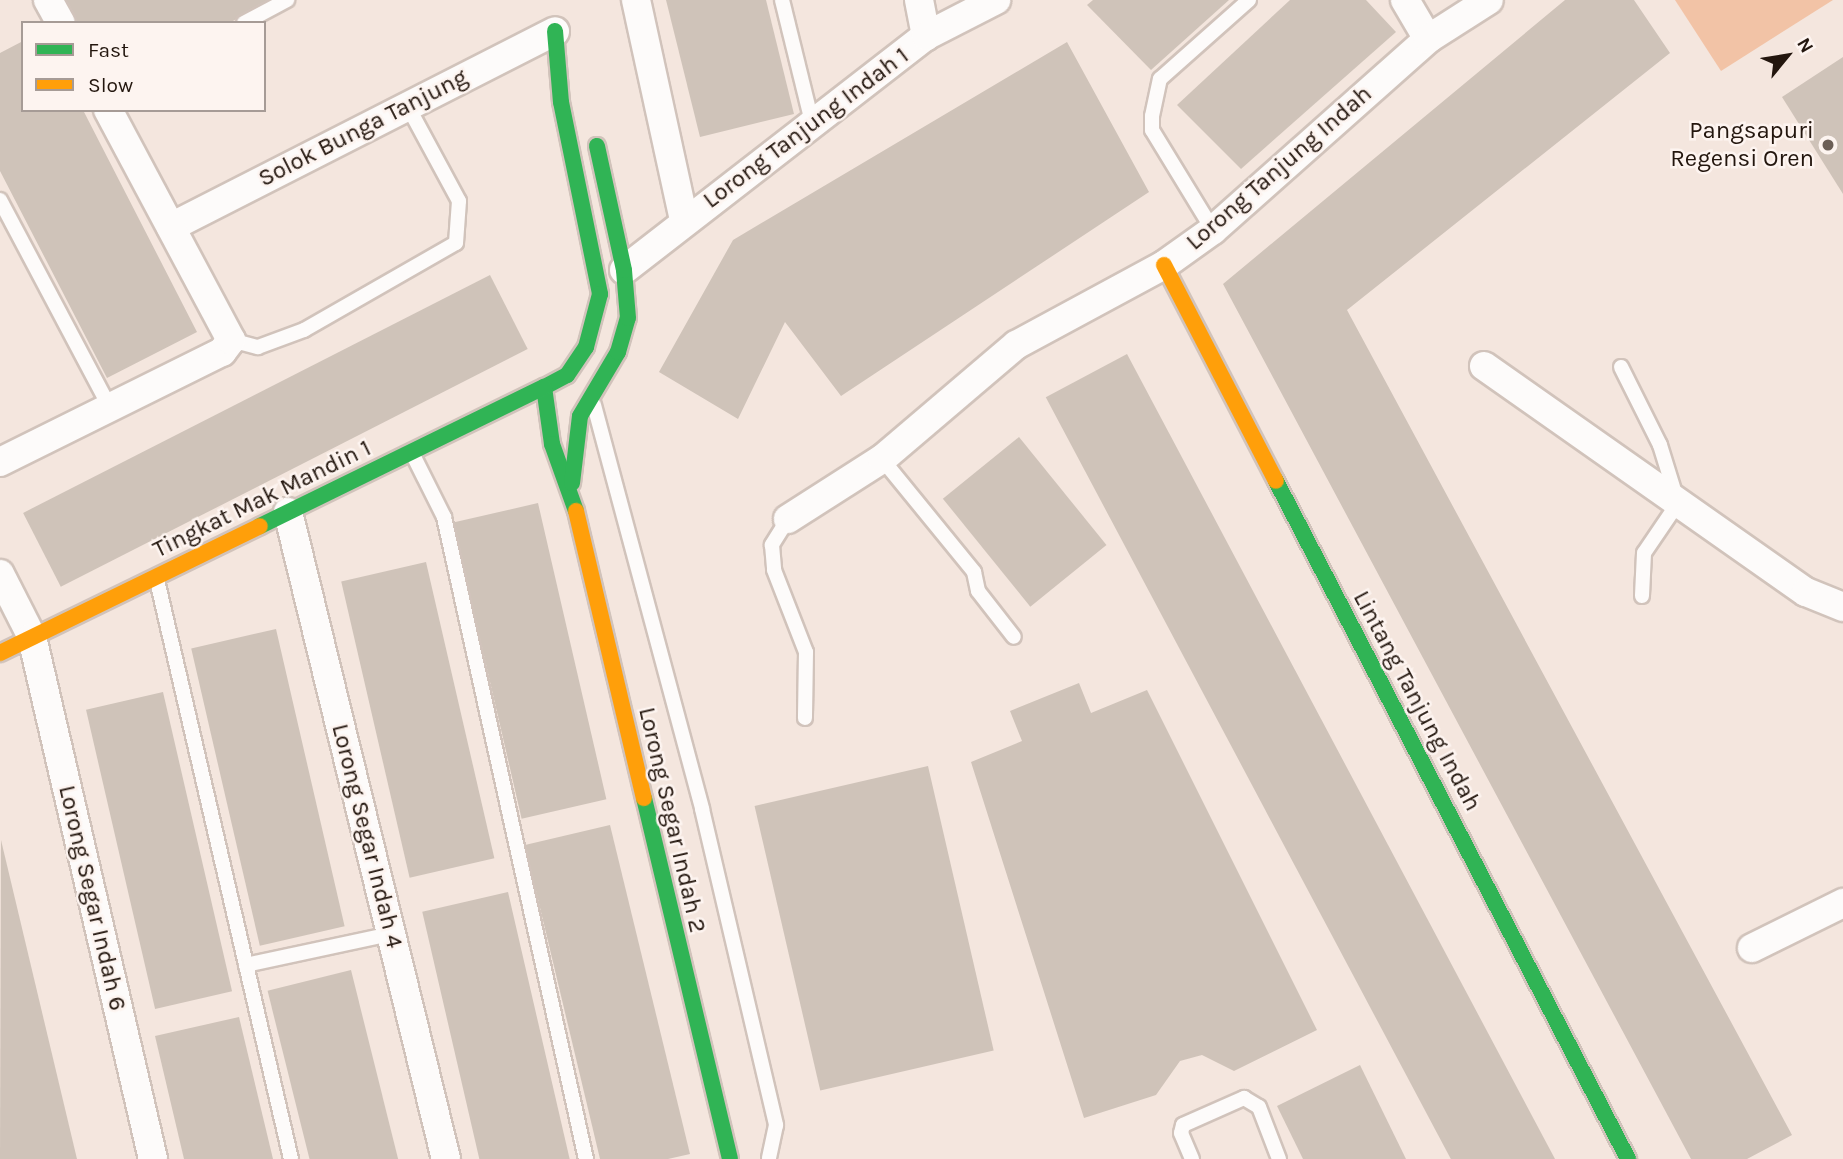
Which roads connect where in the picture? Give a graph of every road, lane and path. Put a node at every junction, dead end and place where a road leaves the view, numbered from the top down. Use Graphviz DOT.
graph roads {
  1 [pos="48,0"];
  2 [pos="287,0"];
  3 [pos="636,0"];
  4 [pos="782,0"];
  5 [pos="919,0"];
  6 [pos="996,0"];
  7 [pos="1249,0"];
  8 [pos="1405,0"];
  9 [pos="1489,0"];
  10 [pos="60,21"];
  11 [pos="248,21"];
  12 [pos="553,21"];
  13 [pos="926,36"];
  14 [pos="1428,39"];
  15 [pos="576,79"];
  16 [pos="407,105"];
  17 [pos="109,112"];
  18 [pos="813,126"];
  19 [pos="593,130"];
  20 [pos="0,200"];
  21 [pos="684,220"];
  22 [pos="171,227"];
  23 [pos="1213,230"];
  24 [pos="1164,265"];
  25 [pos="624,270"];
  26 [pos="231,340"];
  27 [pos="1484,366"];
  28 [pos="1621,367"];
  29 [pos="544,387"];
  30 [pos="591,394"];
  31 [pos="110,408"];
  32 [pos="411,452"];
  33 [pos="882,460"];
  34 [pos="0,462"];
  35 [pos="571,492"];
  36 [pos="1678,503"];
  37 [pos="288,512"];
  38 [pos="788,519"];
  39 [pos="0,574"];
  40 [pos="156,575"];
  41 [pos="1643,596"];
  42 [pos="1843,607"];
  43 [pos="1014,637"];
  44 [pos="32,638"];
  45 [pos="0,653"];
  46 [pos="805,718"];
  47 [pos="1843,903"];
  48 [pos="391,934"];
  49 [pos="1752,948"];
  50 [pos="246,965"];
  51 [pos="153,1159"];
  52 [pos="291,1159"];
  53 [pos="446,1159"];
  54 [pos="586,1159"];
  55 [pos="730,1159"];
  56 [pos="771,1159"];
  57 [pos="1192,1159"];
  58 [pos="1279,1159"];
  59 [pos="1628,1159"];
  1 -- 10 [label="street"];
  2 -- 11 [label="lane"];
  3 -- 21 [label="street"];
  4 -- 18 [label="lane"];
  5 -- 13 [label="street"];
  6 -- 13 [label="street, Lorong Tanjung Indah 1"];
  7 -- 23 [label="lane"];
  8 -- 14 [label="street"];
  9 -- 14 [label="street, Lorong Tanjung Indah"];
  12 -- 15 [label="street"];
  12 -- 16 [label="street, Solok Bunga Tanjung"];
  12 -- 29 [label="street, Tingkat Mak Mandin 1"];
  13 -- 18 [label="street, Lorong Tanjung Indah 1"];
  14 -- 23 [label="street, Lorong Tanjung Indah"];
  16 -- 22 [label="street, Solok Bunga Tanjung"];
  16 -- 26 [label="lane"];
  17 -- 22 [label="street"];
  18 -- 21 [label="street, Lorong Tanjung Indah 1"];
  19 -- 25 [label="street"];
  20 -- 31 [label="lane"];
  21 -- 25 [label="street, Lorong Tanjung Indah 1"];
  22 -- 26 [label="street"];
  23 -- 24 [label="street, Lorong Tanjung Indah"];
  24 -- 33 [label="street, Lorong Tanjung Indah"];
  24 -- 59 [label="street, Lintang Tanjung Indah"];
  25 -- 30 [label="street"];
  26 -- 31 [label="street"];
  27 -- 36 [label="street"];
  28 -- 36 [label="lane"];
  29 -- 32 [label="street, Tingkat Mak Mandin 1"];
  29 -- 35 [label="street"];
  30 -- 35 [label="street"];
  30 -- 56 [label="lane"];
  31 -- 34 [label="street"];
  32 -- 37 [label="street, Tingkat Mak Mandin 1"];
  32 -- 54 [label="lane"];
  33 -- 38 [label="street, Lorong Tanjung Indah"];
  33 -- 43 [label="lane"];
  35 -- 55 [label="street, Lorong Segar Indah 2"];
  36 -- 41 [label="lane"];
  36 -- 42 [label="street"];
  37 -- 40 [label="street, Tingkat Mak Mandin 1"];
  37 -- 48 [label="street, Lorong Segar Indah 4"];
  38 -- 46 [label="lane"];
  39 -- 44 [label="street, Lorong Segar Indah 6"];
  40 -- 44 [label="street, Tingkat Mak Mandin 1"];
  40 -- 50 [label="lane"];
  44 -- 45 [label="street, Tingkat Mak Mandin 1"];
  44 -- 51 [label="street, Lorong Segar Indah 6"];
  47 -- 49 [label="street"];
  48 -- 50 [label="lane"];
  48 -- 53 [label="street, Lorong Segar Indah 4"];
  50 -- 52 [label="lane"];
  57 -- 58 [label="lane"];
}
